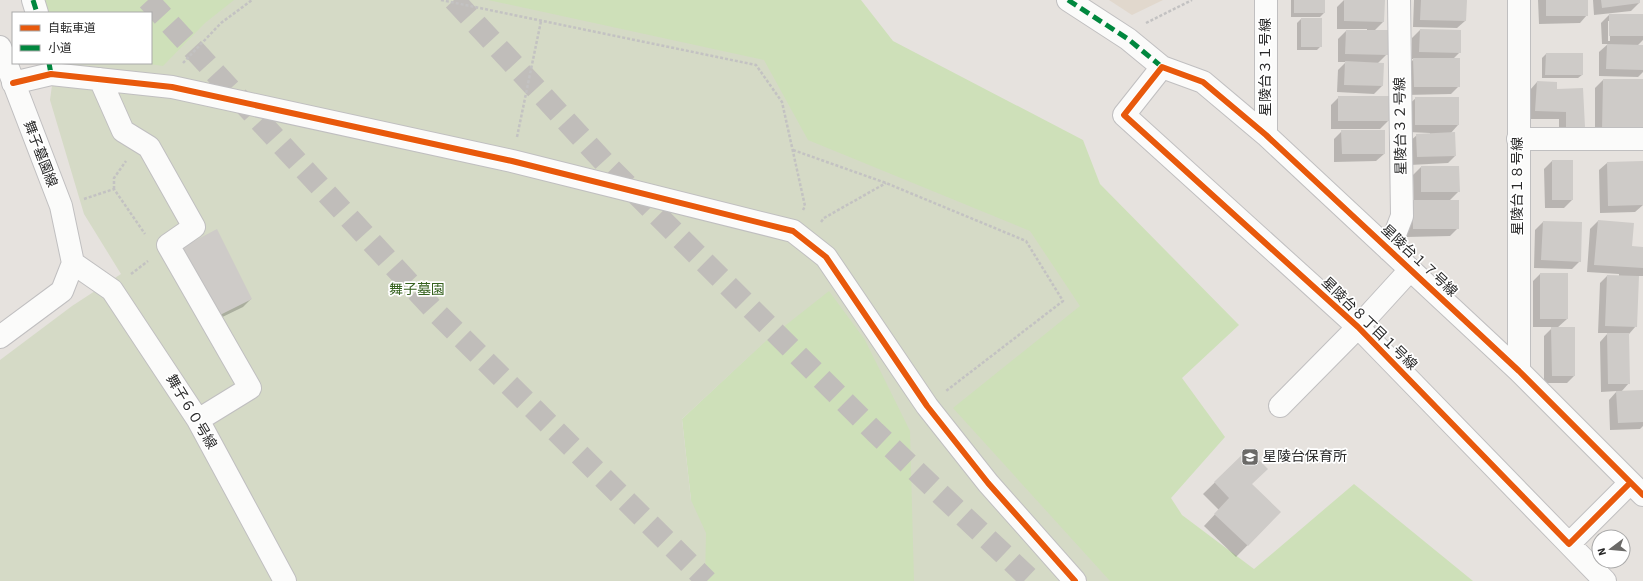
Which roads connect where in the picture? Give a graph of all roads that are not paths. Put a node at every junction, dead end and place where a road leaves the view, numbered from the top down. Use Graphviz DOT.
graph roads {
  1 [pos="34,0"];
  2 [pos="1068,0"];
  3 [pos="1266,0"];
  4 [pos="1399,0"];
  5 [pos="1519,0"];
  6 [pos="37,12"];
  7 [pos="0,47"];
  8 [pos="1162,67"];
  9 [pos="50,68"];
  10 [pos="100,80"];
  11 [pos="13,83"];
  12 [pos="1266,135"];
  13 [pos="1518,139"];
  14 [pos="1643,139"];
  15 [pos="1389,250"];
  16 [pos="73,263"];
  17 [pos="1410,270"];
  18 [pos="1358,327"];
  19 [pos="0,337"];
  20 [pos="1519,372"];
  21 [pos="1280,406"];
  22 [pos="198,420"];
  23 [pos="1636,489"];
  24 [pos="1569,544"];
  25 [pos="285,581"];
  26 [pos="1075,581"];
  27 [pos="1605,581"];
  1 -- 6 [label="street"];
  2 -- 8 [label="street, 星陵台１７号線"];
  3 -- 12 [label="street, 星陵台３１号線"];
  4 -- 15 [label="street, 星陵台３２号線"];
  5 -- 13 [label="street, 星陵台１８号線"];
  7 -- 11 [label="street, 舞子墓園線"];
  8 -- 12 [label="street, 星陵台１７号線"];
  8 -- 18 [label="street, 星陵台８丁目１号線"];
  9 -- 10 [label="street"];
  9 -- 11 [label="street"];
  10 -- 22 [label="street"];
  10 -- 26 [label="street"];
  11 -- 16 [label="street, 舞子墓園線"];
  12 -- 15 [label="street, 星陵台１７号線"];
  13 -- 14 [label="street"];
  13 -- 20 [label="street, 星陵台１８号線"];
  15 -- 17 [label="street, 星陵台１７号線"];
  16 -- 19 [label="street"];
  16 -- 22 [label="street, 舞子６０号線"];
  17 -- 18 [label="street"];
  17 -- 20 [label="street, 星陵台１７号線"];
  18 -- 21 [label="street"];
  18 -- 24 [label="street, 星陵台８丁目１号線"];
  20 -- 23 [label="street, 星陵台１７号線"];
  22 -- 25 [label="street, 舞子６０号線"];
  23 -- 24 [label="street"];
  24 -- 27 [label="street, 星陵台８丁目１号線"];
}
